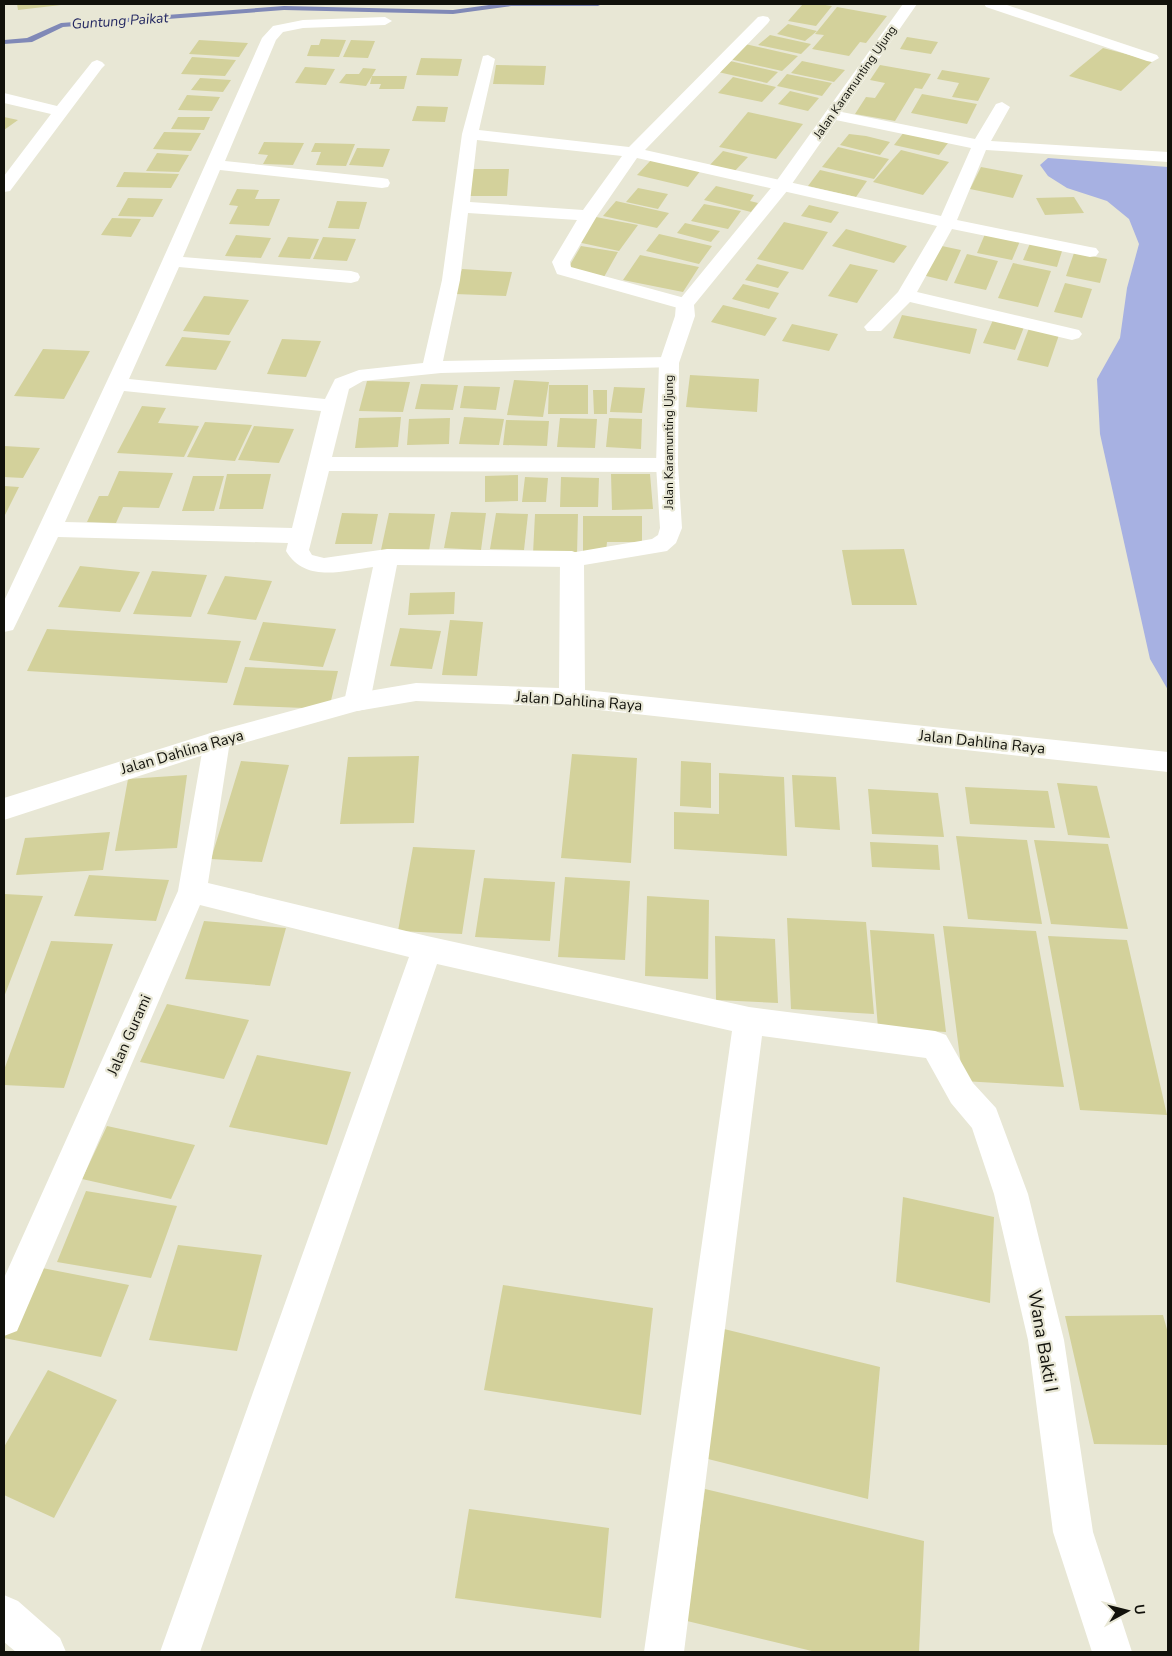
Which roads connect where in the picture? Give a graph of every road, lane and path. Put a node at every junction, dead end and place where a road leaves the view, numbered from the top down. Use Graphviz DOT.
graph roads {
  1 [pos="910,4"];
  2 [pos="991,4"];
  3 [pos="763,20"];
  4 [pos="385,21"];
  5 [pos="1152,58"];
  6 [pos="488,60"];
  7 [pos="97,64"];
  8 [pos="4,98"];
  9 [pos="1002,107"];
  10 [pos="61,112"];
  11 [pos="832,115"];
  12 [pos="470,134"];
  13 [pos="980,145"];
  14 [pos="633,152"];
  15 [pos="1168,157"];
  16 [pos="216,164"];
  17 [pos="382,183"];
  18 [pos="4,187"];
  19 [pos="781,187"];
  20 [pos="461,207"];
  21 [pos="588,216"];
  22 [pos="947,223"];
  23 [pos="1090,252"];
  24 [pos="172,262"];
  25 [pos="351,277"];
  26 [pos="906,295"];
  27 [pos="685,304"];
  28 [pos="874,326"];
  29 [pos="1072,334"];
  30 [pos="669,363"];
  31 [pos="432,367"];
  32 [pos="117,384"];
  33 [pos="334,406"];
  34 [pos="320,464"];
  35 [pos="667,465"];
  36 [pos="52,529"];
  37 [pos="301,536"];
  38 [pos="386,557"];
  39 [pos="572,559"];
  40 [pos="4,624"];
  41 [pos="572,698"];
  42 [pos="357,702"];
  43 [pos="217,741"];
  44 [pos="1168,762"];
  45 [pos="4,809"];
  46 [pos="192,891"];
  47 [pos="427,950"];
  48 [pos="749,1021"];
  49 [pos="4,1318"];
  50 [pos="4,1615"];
  51 [pos="46,1652"];
  52 [pos="180,1652"];
  53 [pos="664,1652"];
  54 [pos="1112,1652"];
  1 -- 11 [label="street, Jalan Karamunting Ujung"];
  2 -- 5 [label="street"];
  3 -- 14 [label="street"];
  4 -- 16 [label="street"];
  6 -- 12 [label="street"];
  7 -- 10 [label="street"];
  8 -- 10 [label="street"];
  9 -- 13 [label="street"];
  10 -- 18 [label="street"];
  11 -- 13 [label="street"];
  11 -- 19 [label="street, Jalan Karamunting Ujung"];
  12 -- 14 [label="street"];
  12 -- 20 [label="street"];
  13 -- 15 [label="street"];
  13 -- 22 [label="street"];
  14 -- 19 [label="street"];
  14 -- 21 [label="street"];
  16 -- 17 [label="street"];
  16 -- 24 [label="street"];
  19 -- 22 [label="street"];
  19 -- 27 [label="street, Jalan Karamunting Ujung"];
  20 -- 21 [label="street"];
  20 -- 31 [label="street"];
  21 -- 27 [label="street"];
  22 -- 23 [label="street"];
  22 -- 26 [label="street"];
  24 -- 25 [label="street"];
  24 -- 32 [label="street"];
  26 -- 28 [label="street"];
  26 -- 29 [label="street"];
  27 -- 30 [label="street, Jalan Karamunting Ujung"];
  30 -- 31 [label="street"];
  30 -- 35 [label="street, Jalan Karamunting Ujung"];
  31 -- 33 [label="street"];
  32 -- 33 [label="street"];
  32 -- 36 [label="street"];
  33 -- 34 [label="street"];
  34 -- 35 [label="street"];
  34 -- 37 [label="street"];
  35 -- 39 [label="street, Jalan Karamunting Ujung"];
  36 -- 37 [label="street"];
  36 -- 40 [label="street"];
  37 -- 38 [label="street"];
  38 -- 39 [label="street"];
  38 -- 42 [label="street"];
  39 -- 41 [label="street"];
  41 -- 42 [label="street, Jalan Dahlina Raya"];
  41 -- 44 [label="street, Jalan Dahlina Raya"];
  42 -- 43 [label="street, Jalan Dahlina Raya"];
  43 -- 45 [label="street, Jalan Dahlina Raya"];
  43 -- 46 [label="street, Jalan Gurami"];
  46 -- 47 [label="street"];
  46 -- 49 [label="street, Jalan Gurami"];
  47 -- 48 [label="street"];
  47 -- 52 [label="street"];
  48 -- 53 [label="street"];
  48 -- 54 [label="street, Wana Bakti I"];
  50 -- 51 [label="street"];
}
